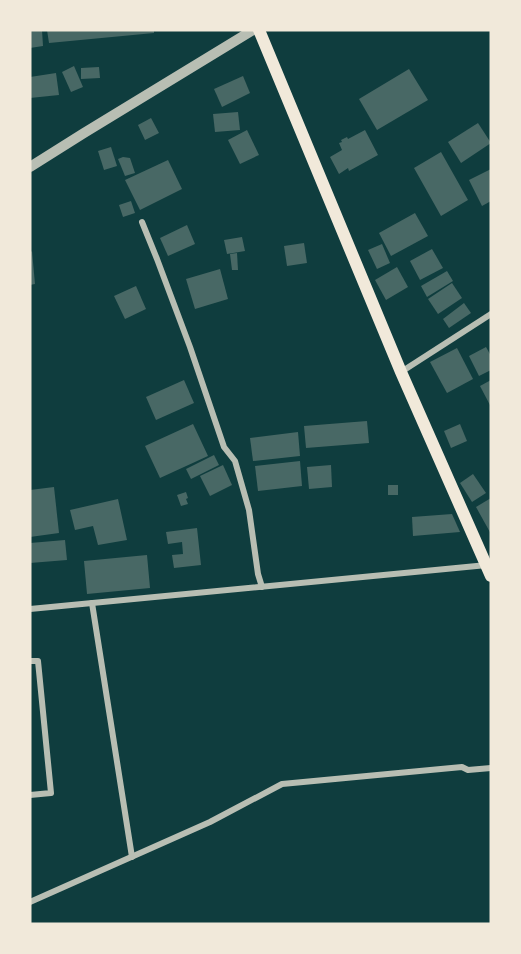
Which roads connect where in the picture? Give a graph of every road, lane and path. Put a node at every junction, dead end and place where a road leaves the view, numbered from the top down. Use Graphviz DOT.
graph roads {
  1 [pos="253,30"];
  2 [pos="259,30"];
  3 [pos="30,167"];
  4 [pos="142,222"];
  5 [pos="491,314"];
  6 [pos="402,372"];
  7 [pos="489,569"];
  8 [pos="262,587"];
  9 [pos="92,603"];
  10 [pos="30,609"];
  11 [pos="30,661"];
  12 [pos="491,768"];
  13 [pos="30,795"];
  14 [pos="132,857"];
  15 [pos="30,902"];
  1 -- 3 [label="street"];
  2 -- 6 [label="main road"];
  4 -- 8 [label="street"];
  5 -- 6 [label="street"];
  6 -- 7 [label="main road"];
  7 -- 8 [label="street"];
  8 -- 9 [label="street"];
  9 -- 10 [label="street"];
  9 -- 14 [label="street"];
  11 -- 13 [label="street"];
  12 -- 14 [label="street"];
  14 -- 15 [label="street"];
}
